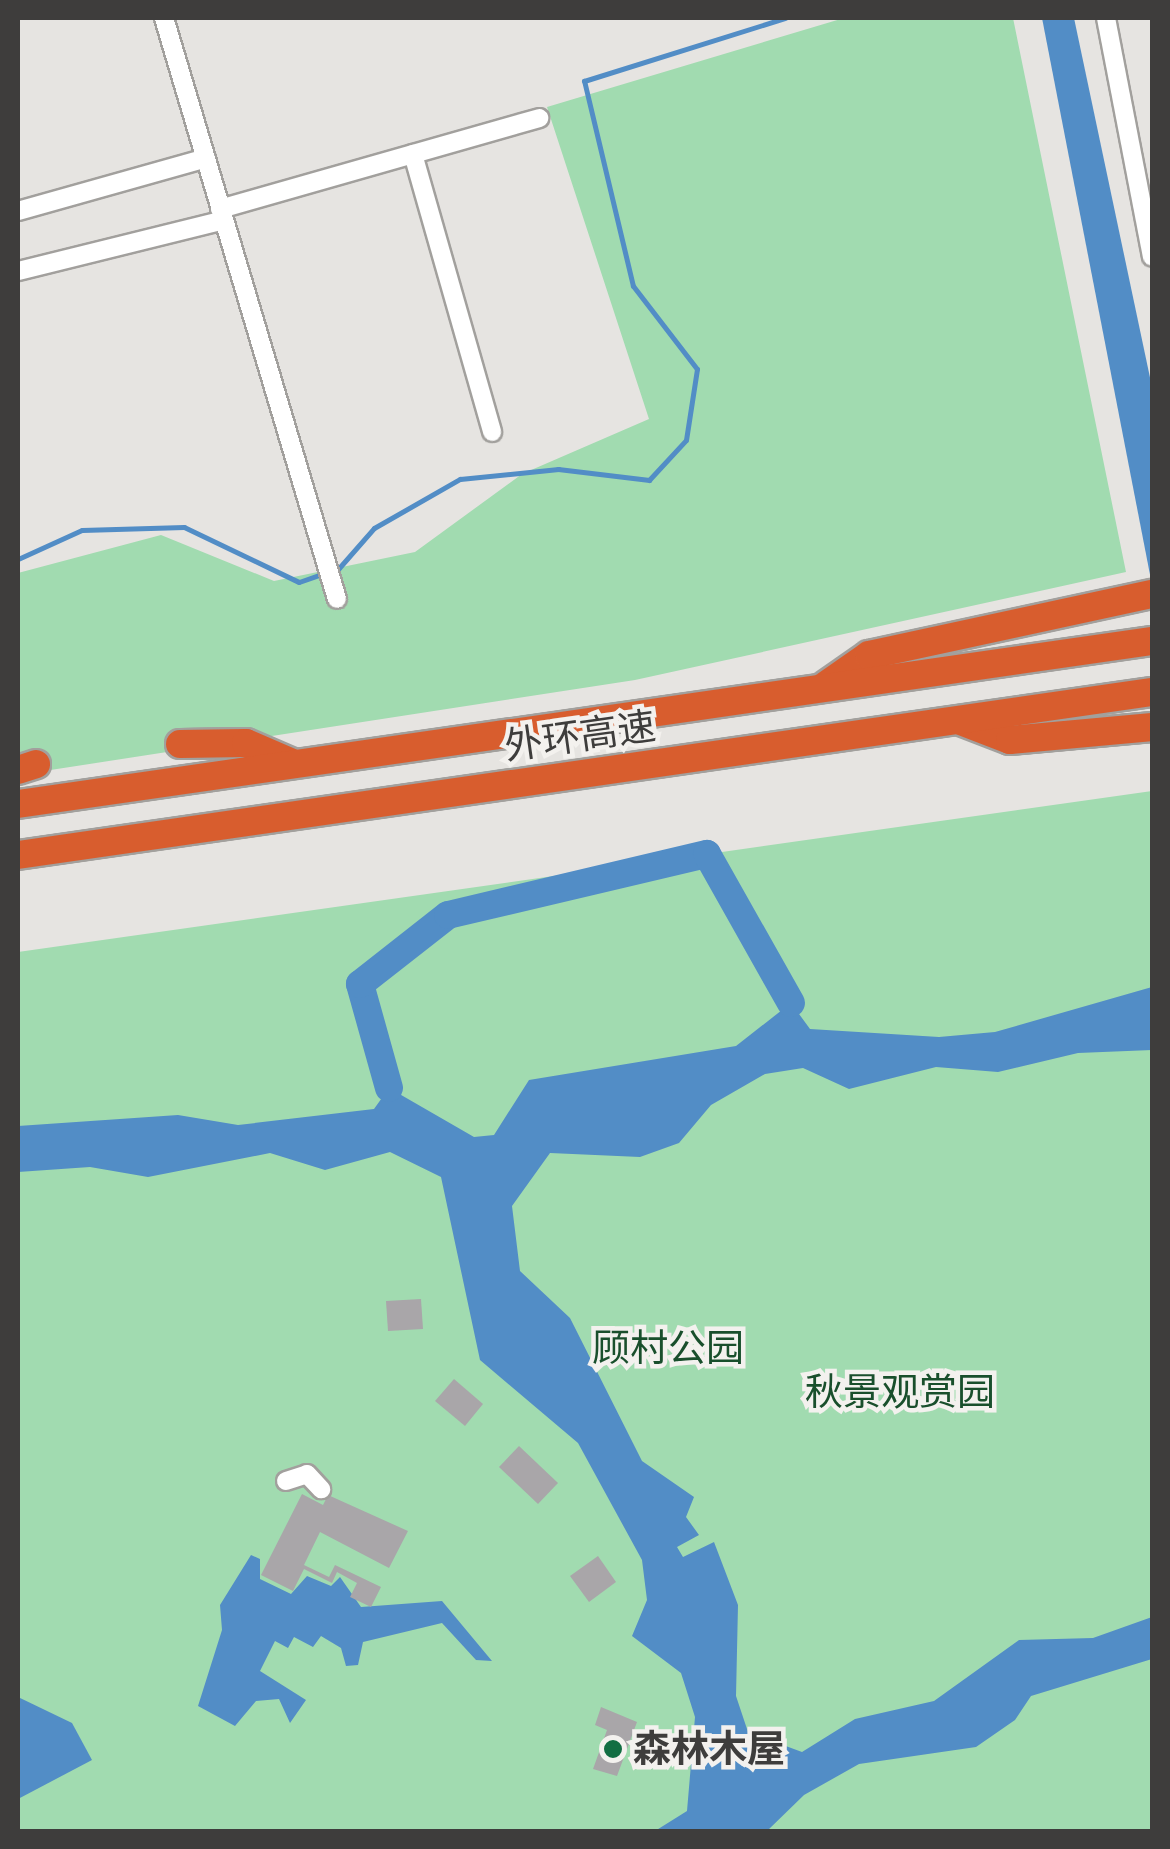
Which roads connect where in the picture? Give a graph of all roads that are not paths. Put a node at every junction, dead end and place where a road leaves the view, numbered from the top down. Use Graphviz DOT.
graph roads {
  1 [pos="164,18"];
  2 [pos="1106,18"];
  3 [pos="539,118"];
  4 [pos="413,154"];
  5 [pos="207,163"];
  6 [pos="18,212"];
  7 [pos="222,214"];
  8 [pos="1150,228"];
  9 [pos="1152,257"];
  10 [pos="18,271"];
  11 [pos="492,432"];
  12 [pos="1152,594"];
  13 [pos="337,600"];
  14 [pos="1150,641"];
  15 [pos="820,688"];
  16 [pos="1152,692"];
  17 [pos="957,720"];
  18 [pos="1152,727"];
  19 [pos="180,744"];
  20 [pos="294,764"];
  21 [pos="18,804"];
  22 [pos="18,855"];
  23 [pos="286,1480"];
  24 [pos="321,1489"];
  1 -- 5 [label="street"];
  2 -- 8 [label="street"];
  3 -- 4 [label="street"];
  4 -- 7 [label="street"];
  4 -- 11 [label="street"];
  5 -- 6 [label="street"];
  5 -- 7 [label="street"];
  7 -- 10 [label="street"];
  7 -- 13 [label="street"];
  8 -- 9 [label="street"];
  12 -- 15 [label="highway"];
  14 -- 15 [label="highway, 外环高速"];
  15 -- 20 [label="highway, 外环高速"];
  16 -- 17 [label="highway, 外环高速"];
  17 -- 18 [label="highway"];
  17 -- 22 [label="highway, 外环高速"];
  19 -- 20 [label="highway"];
  20 -- 21 [label="highway, 外环高速"];
  23 -- 24 [label="street"];
}
